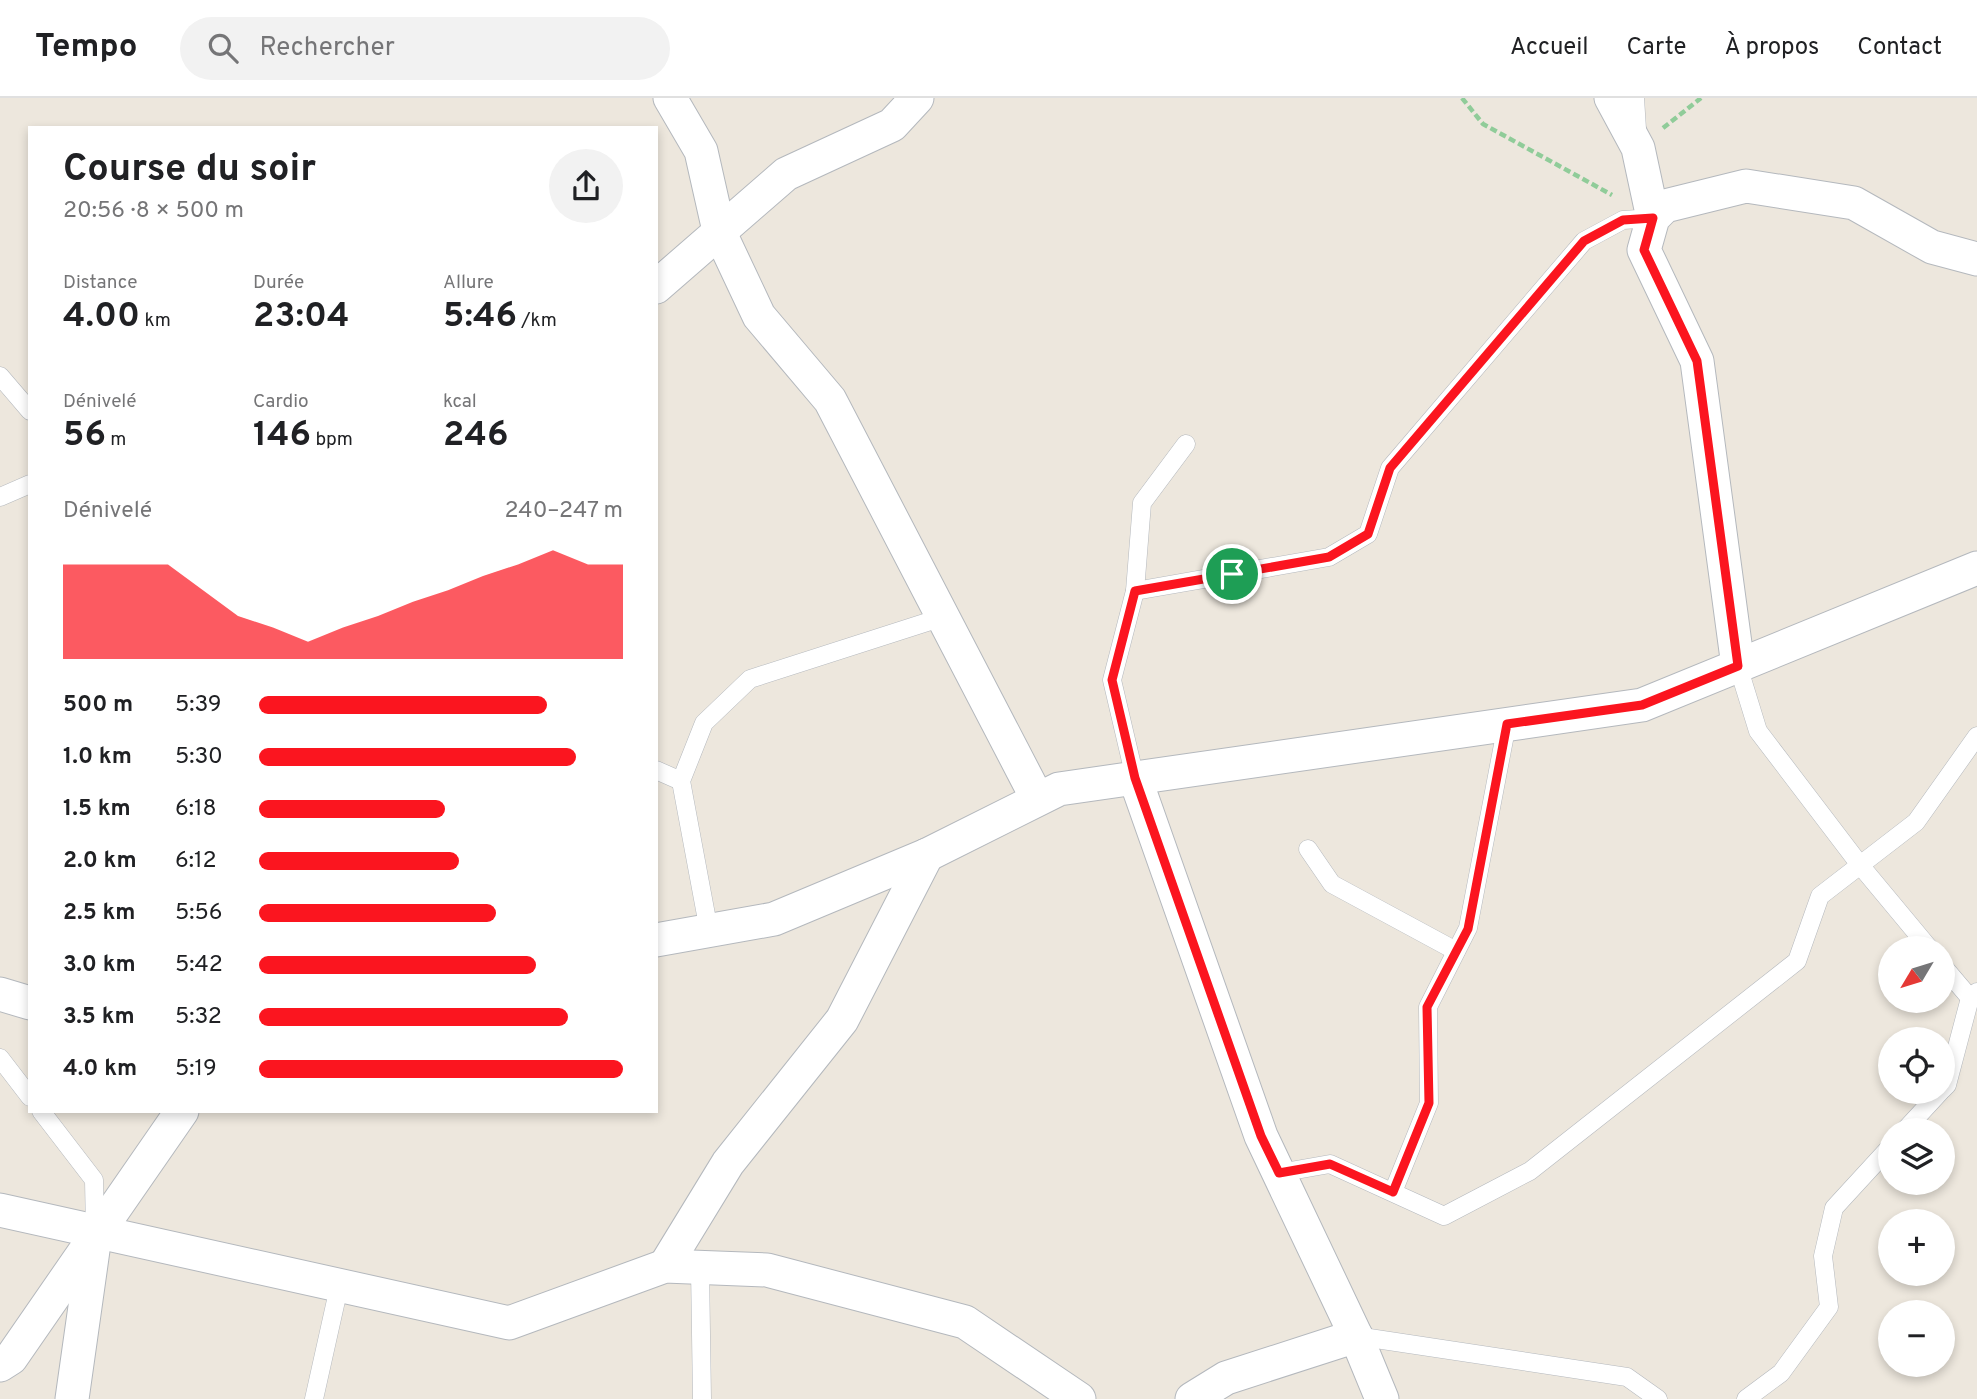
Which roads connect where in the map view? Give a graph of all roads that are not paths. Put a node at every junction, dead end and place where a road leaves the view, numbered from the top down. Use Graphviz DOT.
graph roads {
  1 [pos="670,98"];
  2 [pos="917,98"];
  3 [pos="1611,98"];
  4 [pos="1634,98"];
  5 [pos="1638,148"];
  6 [pos="1653,218"];
  7 [pos="719,231"];
  8 [pos="1977,259"];
  9 [pos="658,285"];
  10 [pos="0,376"];
  11 [pos="28,409"];
  12 [pos="1186,444"];
  13 [pos="28,485"];
  14 [pos="0,497"];
  15 [pos="1977,568"];
  16 [pos="1135,591"];
  17 [pos="943,617"];
  18 [pos="1738,666"];
  19 [pos="1507,724"];
  20 [pos="1977,736"];
  21 [pos="658,771"];
  22 [pos="1135,778"];
  23 [pos="681,781"];
  24 [pos="1037,798"];
  25 [pos="1308,849"];
  26 [pos="927,855"];
  27 [pos="1860,865"];
  28 [pos="709,931"];
  29 [pos="1919,936"];
  30 [pos="658,940"];
  31 [pos="1456,951"];
  32 [pos="1955,977"];
  33 [pos="0,994"];
  34 [pos="1974,995"];
  35 [pos="28,1002"];
  36 [pos="0,1058"];
  37 [pos="1955,1058"];
  38 [pos="28,1094"];
  39 [pos="1929,1104"];
  40 [pos="43,1113"];
  41 [pos="181,1113"];
  42 [pos="1916,1118"];
  43 [pos="1878,1160"];
  44 [pos="1279,1173"];
  45 [pos="1393,1192"];
  46 [pos="0,1210"];
  47 [pos="95,1234"];
  48 [pos="664,1266"];
  49 [pos="701,1268"];
  50 [pos="339,1287"];
  51 [pos="1356,1336"];
  52 [pos="0,1366"];
  53 [pos="72,1399"];
  54 [pos="314,1399"];
  55 [pos="702,1399"];
  56 [pos="1079,1399"];
  57 [pos="1192,1399"];
  58 [pos="1382,1399"];
  59 [pos="1658,1399"];
  60 [pos="1746,1399"];
  1 -- 7 [label="street"];
  2 -- 7 [label="street"];
  3 -- 5 [label="street"];
  4 -- 5 [label="lane"];
  5 -- 6 [label="street"];
  6 -- 8 [label="street"];
  6 -- 16 [label="lane"];
  6 -- 18 [label="street"];
  7 -- 9 [label="street"];
  7 -- 17 [label="street"];
  10 -- 11 [label="lane"];
  12 -- 16 [label="lane"];
  13 -- 14 [label="lane"];
  15 -- 18 [label="street"];
  16 -- 22 [label="lane"];
  17 -- 23 [label="lane"];
  17 -- 24 [label="street"];
  18 -- 19 [label="street"];
  18 -- 27 [label="lane"];
  19 -- 22 [label="street"];
  19 -- 31 [label="lane"];
  20 -- 27 [label="lane"];
  21 -- 23 [label="lane"];
  22 -- 24 [label="street"];
  22 -- 44 [label="street"];
  23 -- 28 [label="lane"];
  24 -- 26 [label="street"];
  25 -- 31 [label="lane"];
  26 -- 28 [label="street"];
  26 -- 48 [label="street"];
  27 -- 29 [label="lane"];
  27 -- 45 [label="lane"];
  28 -- 30 [label="street"];
  31 -- 45 [label="lane"];
  32 -- 34 [label="lane"];
  33 -- 35 [label="street"];
  34 -- 37 [label="lane"];
  36 -- 38 [label="lane"];
  39 -- 42 [label="lane"];
  40 -- 47 [label="lane"];
  41 -- 47 [label="street"];
  43 -- 60 [label="lane"];
  44 -- 45 [label="lane"];
  44 -- 51 [label="street"];
  46 -- 47 [label="street"];
  47 -- 50 [label="street"];
  47 -- 52 [label="street"];
  47 -- 53 [label="street"];
  48 -- 49 [label="street"];
  48 -- 50 [label="street"];
  49 -- 55 [label="lane"];
  49 -- 56 [label="street"];
  50 -- 54 [label="lane"];
  51 -- 57 [label="street"];
  51 -- 58 [label="street"];
  51 -- 59 [label="lane"];
}
